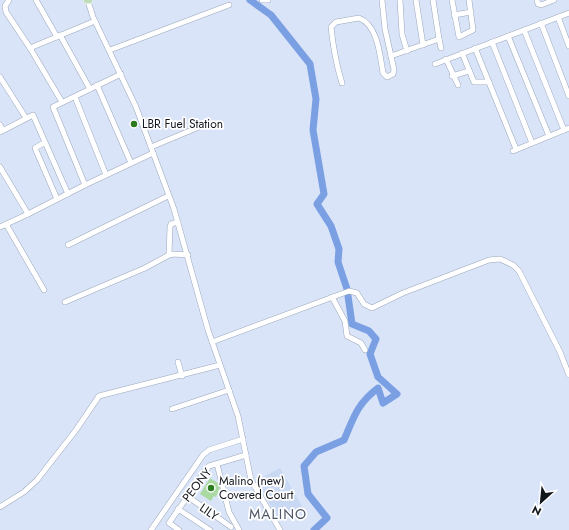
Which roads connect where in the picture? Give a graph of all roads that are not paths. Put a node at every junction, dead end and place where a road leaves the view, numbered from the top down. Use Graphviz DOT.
graph roads {
  1 [pos="9,0"];
  2 [pos="36,0"];
  3 [pos="88,0"];
  4 [pos="262,0"];
  5 [pos="268,0"];
  6 [pos="382,0"];
  7 [pos="400,0"];
  8 [pos="416,0"];
  9 [pos="433,0"];
  10 [pos="452,0"];
  11 [pos="469,0"];
  12 [pos="537,0"];
  13 [pos="554,0"];
  14 [pos="229,5"];
  15 [pos="471,12"];
  16 [pos="569,13"];
  17 [pos="454,15"];
  18 [pos="558,17"];
  19 [pos="95,21"];
  20 [pos="541,23"];
  21 [pos="524,30"];
  22 [pos="58,36"];
  23 [pos="508,36"];
  24 [pos="439,39"];
  25 [pos="492,42"];
  26 [pos="423,45"];
  27 [pos="569,46"];
  28 [pos="30,48"];
  29 [pos="441,48"];
  30 [pos="475,48"];
  31 [pos="110,50"];
  32 [pos="407,51"];
  33 [pos="462,53"];
  34 [pos="391,56"];
  35 [pos="446,59"];
  36 [pos="435,64"];
  37 [pos="469,70"];
  38 [pos="121,74"];
  39 [pos="452,76"];
  40 [pos="0,77"];
  41 [pos="342,82"];
  42 [pos="489,82"];
  43 [pos="458,85"];
  44 [pos="97,86"];
  45 [pos="90,89"];
  46 [pos="569,96"];
  47 [pos="76,97"];
  48 [pos="62,102"];
  49 [pos="26,118"];
  50 [pos="0,125"];
  51 [pos="199,127"];
  52 [pos="567,129"];
  53 [pos="2,131"];
  54 [pos="549,136"];
  55 [pos="44,143"];
  56 [pos="532,143"];
  57 [pos="151,147"];
  58 [pos="153,153"];
  59 [pos="131,163"];
  60 [pos="0,167"];
  61 [pos="106,175"];
  62 [pos="85,185"];
  63 [pos="68,194"];
  64 [pos="168,196"];
  65 [pos="57,199"];
  66 [pos="28,214"];
  67 [pos="178,222"];
  68 [pos="6,224"];
  69 [pos="0,227"];
  70 [pos="68,245"];
  71 [pos="185,246"];
  72 [pos="172,254"];
  73 [pos="188,255"];
  74 [pos="44,290"];
  75 [pos="332,297"];
  76 [pos="65,302"];
  77 [pos="212,342"];
  78 [pos="365,350"];
  79 [pos="178,362"];
  80 [pos="220,365"];
  81 [pos="569,375"];
  82 [pos="182,376"];
  83 [pos="229,390"];
  84 [pos="172,409"];
  85 [pos="243,439"];
  86 [pos="246,454"];
  87 [pos="217,464"];
  88 [pos="187,496"];
  89 [pos="0,507"];
  90 [pos="178,509"];
  91 [pos="232,526"];
  92 [pos="151,530"];
  93 [pos="179,530"];
  94 [pos="210,530"];
  95 [pos="239,530"];
  96 [pos="280,530"];
  1 -- 28 [label="street"];
  2 -- 22 [label="street"];
  3 -- 19 [label="street"];
  4 -- 5 [label="street"];
  6 -- 34 [label="street"];
  7 -- 32 [label="street"];
  8 -- 26 [label="street"];
  9 -- 24 [label="street"];
  10 -- 17 [label="street"];
  11 -- 15 [label="street"];
  12 -- 13 [label="street"];
  14 -- 31 [label="street"];
  15 -- 17 [label="street"];
  15 -- 17 [label="street"];
  16 -- 18 [label="street"];
  18 -- 20 [label="street"];
  18 -- 27 [label="street"];
  19 -- 22 [label="street"];
  19 -- 31 [label="street"];
  20 -- 21 [label="street"];
  20 -- 46 [label="street"];
  21 -- 23 [label="street"];
  21 -- 52 [label="street"];
  22 -- 28 [label="street"];
  22 -- 45 [label="street"];
  23 -- 25 [label="street"];
  23 -- 54 [label="street"];
  24 -- 26 [label="street"];
  24 -- 29 [label="street"];
  25 -- 30 [label="street"];
  25 -- 56 [label="street"];
  26 -- 32 [label="street"];
  28 -- 48 [label="street"];
  30 -- 33 [label="street"];
  30 -- 42 [label="street"];
  31 -- 38 [label="street"];
  32 -- 34 [label="street"];
  33 -- 35 [label="street"];
  33 -- 37 [label="street"];
  34 -- 41 [label="street"];
  35 -- 36 [label="street"];
  35 -- 39 [label="street"];
  37 -- 39 [label="street"];
  37 -- 42 [label="street"];
  38 -- 44 [label="street"];
  38 -- 57 [label="street"];
  39 -- 43 [label="street"];
  40 -- 49 [label="street"];
  42 -- 56 [label="street"];
  44 -- 45 [label="street"];
  44 -- 59 [label="street"];
  45 -- 47 [label="street"];
  47 -- 48 [label="street"];
  47 -- 61 [label="street"];
  48 -- 62 [label="street"];
  49 -- 53 [label="street"];
  49 -- 55 [label="street"];
  50 -- 53 [label="street"];
  51 -- 57 [label="street"];
  52 -- 54 [label="street"];
  54 -- 56 [label="street"];
  55 -- 63 [label="street"];
  55 -- 65 [label="street"];
  57 -- 58 [label="street"];
  58 -- 59 [label="street"];
  58 -- 64 [label="street"];
  59 -- 61 [label="street"];
  60 -- 66 [label="street"];
  61 -- 62 [label="street"];
  62 -- 63 [label="street"];
  63 -- 65 [label="street"];
  64 -- 67 [label="street"];
  64 -- 70 [label="street"];
  65 -- 66 [label="street"];
  66 -- 68 [label="street"];
  67 -- 71 [label="street"];
  67 -- 72 [label="street"];
  68 -- 69 [label="street"];
  68 -- 74 [label="street"];
  71 -- 72 [label="street"];
  71 -- 73 [label="street"];
  72 -- 73 [label="street"];
  72 -- 76 [label="street"];
  73 -- 77 [label="street"];
  75 -- 77 [label="street"];
  75 -- 78 [label="street"];
  75 -- 81 [label="street"];
  77 -- 80 [label="street"];
  79 -- 82 [label="street"];
  80 -- 82 [label="street"];
  80 -- 83 [label="street"];
  82 -- 89 [label="street"];
  83 -- 84 [label="street"];
  83 -- 85 [label="street"];
  85 -- 86 [label="street"];
  85 -- 92 [label="street"];
  86 -- 87 [label="street, PEONY"];
  86 -- 96 [label="street"];
  87 -- 88 [label="street, PEONY"];
  87 -- 91 [label="street"];
  88 -- 90 [label="street, PEONY"];
  88 -- 91 [label="street, LILY"];
  90 -- 93 [label="street, PEONY"];
  90 -- 94 [label="street"];
  91 -- 95 [label="street"];
}
